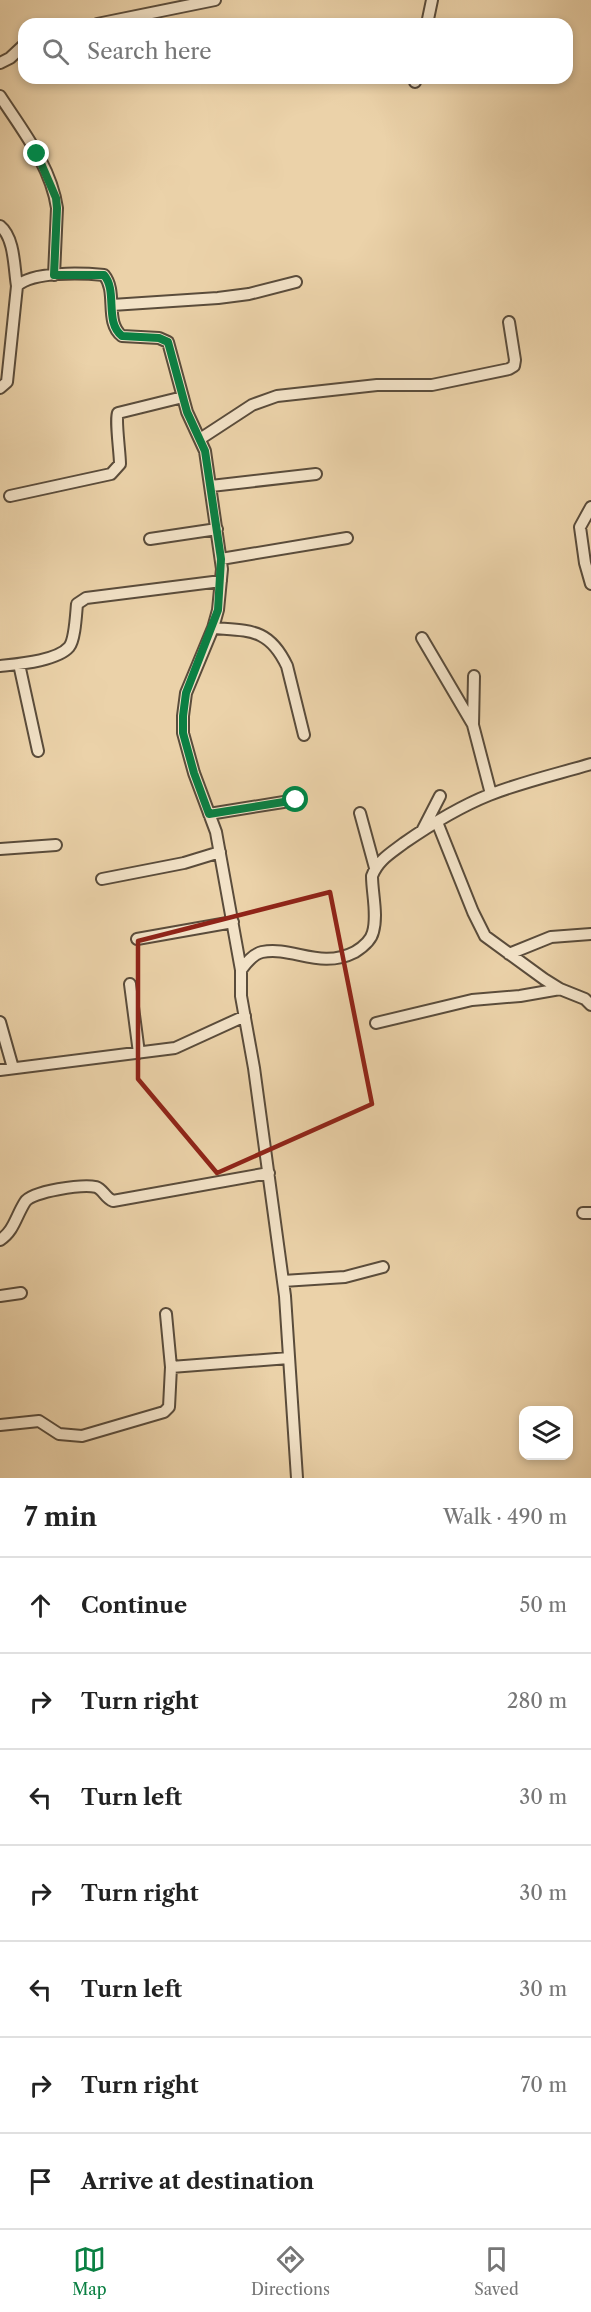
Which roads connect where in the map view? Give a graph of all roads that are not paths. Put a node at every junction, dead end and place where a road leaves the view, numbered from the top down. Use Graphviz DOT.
graph roads {
  1 [pos="215,0"];
  2 [pos="432,0"];
  3 [pos="126,18"];
  4 [pos="429,18"];
  5 [pos="18,51"];
  6 [pos="0,63"];
  7 [pos="0,96"];
  8 [pos="0,226"];
  9 [pos="54,275"];
  10 [pos="296,282"];
  11 [pos="17,286"];
  12 [pos="112,306"];
  13 [pos="509,322"];
  14 [pos="0,388"];
  15 [pos="183,397"];
  16 [pos="200,439"];
  17 [pos="316,474"];
  18 [pos="211,486"];
  19 [pos="10,496"];
  20 [pos="591,507"];
  21 [pos="217,529"];
  22 [pos="347,538"];
  23 [pos="150,539"];
  24 [pos="221,559"];
  25 [pos="221,581"];
  26 [pos="591,584"];
  27 [pos="213,628"];
  28 [pos="422,638"];
  29 [pos="20,664"];
  30 [pos="0,666"];
  31 [pos="474,676"];
  32 [pos="473,725"];
  33 [pos="304,735"];
  34 [pos="38,751"];
  35 [pos="591,764"];
  36 [pos="491,794"];
  37 [pos="440,796"];
  38 [pos="296,800"];
  39 [pos="360,813"];
  40 [pos="209,814"];
  41 [pos="437,822"];
  42 [pos="422,831"];
  43 [pos="56,844"];
  44 [pos="0,849"];
  45 [pos="220,852"];
  46 [pos="375,868"];
  47 [pos="102,879"];
  48 [pos="233,922"];
  49 [pos="591,934"];
  50 [pos="136,939"];
  51 [pos="509,954"];
  52 [pos="241,970"];
  53 [pos="130,984"];
  54 [pos="560,989"];
  55 [pos="591,1005"];
  56 [pos="245,1016"];
  57 [pos="0,1022"];
  58 [pos="376,1023"];
  59 [pos="139,1053"];
  60 [pos="13,1068"];
  61 [pos="0,1070"];
  62 [pos="269,1173"];
  63 [pos="0,1240"];
  64 [pos="383,1267"];
  65 [pos="283,1281"];
  66 [pos="21,1293"];
  67 [pos="0,1296"];
  68 [pos="166,1314"];
  69 [pos="289,1358"];
  70 [pos="171,1367"];
  71 [pos="0,1425"];
  72 [pos="297,1478"];
  1 -- 3 [label="street"];
  2 -- 4 [label="street"];
  5 -- 6 [label="street"];
  7 -- 9 [label="street"];
  8 -- 11 [label="street"];
  9 -- 11 [label="street"];
  9 -- 12 [label="street"];
  10 -- 12 [label="street"];
  11 -- 14 [label="street"];
  12 -- 15 [label="street"];
  13 -- 16 [label="street"];
  15 -- 16 [label="street"];
  15 -- 19 [label="street"];
  16 -- 18 [label="street"];
  17 -- 18 [label="street"];
  18 -- 21 [label="street"];
  20 -- 26 [label="street"];
  21 -- 23 [label="street"];
  21 -- 24 [label="street"];
  22 -- 24 [label="street"];
  24 -- 25 [label="street"];
  25 -- 27 [label="street"];
  25 -- 29 [label="street"];
  27 -- 33 [label="street"];
  27 -- 40 [label="street"];
  28 -- 32 [label="street"];
  29 -- 30 [label="street"];
  29 -- 34 [label="street"];
  31 -- 32 [label="street"];
  32 -- 36 [label="street"];
  35 -- 36 [label="street"];
  36 -- 41 [label="street"];
  37 -- 42 [label="street"];
  38 -- 40 [label="street"];
  39 -- 46 [label="street"];
  40 -- 45 [label="street"];
  41 -- 42 [label="street"];
  41 -- 51 [label="street"];
  42 -- 46 [label="street"];
  43 -- 44 [label="street"];
  45 -- 47 [label="street"];
  45 -- 48 [label="street"];
  46 -- 52 [label="street"];
  48 -- 50 [label="street"];
  48 -- 52 [label="street"];
  49 -- 51 [label="street"];
  51 -- 54 [label="street"];
  52 -- 56 [label="street"];
  53 -- 59 [label="street"];
  54 -- 55 [label="street"];
  54 -- 58 [label="street"];
  56 -- 59 [label="street"];
  56 -- 62 [label="street"];
  57 -- 60 [label="street"];
  59 -- 60 [label="street"];
  60 -- 61 [label="street"];
  62 -- 63 [label="street"];
  62 -- 65 [label="street"];
  64 -- 65 [label="street"];
  65 -- 69 [label="street"];
  66 -- 67 [label="street"];
  68 -- 70 [label="street"];
  69 -- 70 [label="street"];
  69 -- 72 [label="street"];
  70 -- 71 [label="street"];
}
